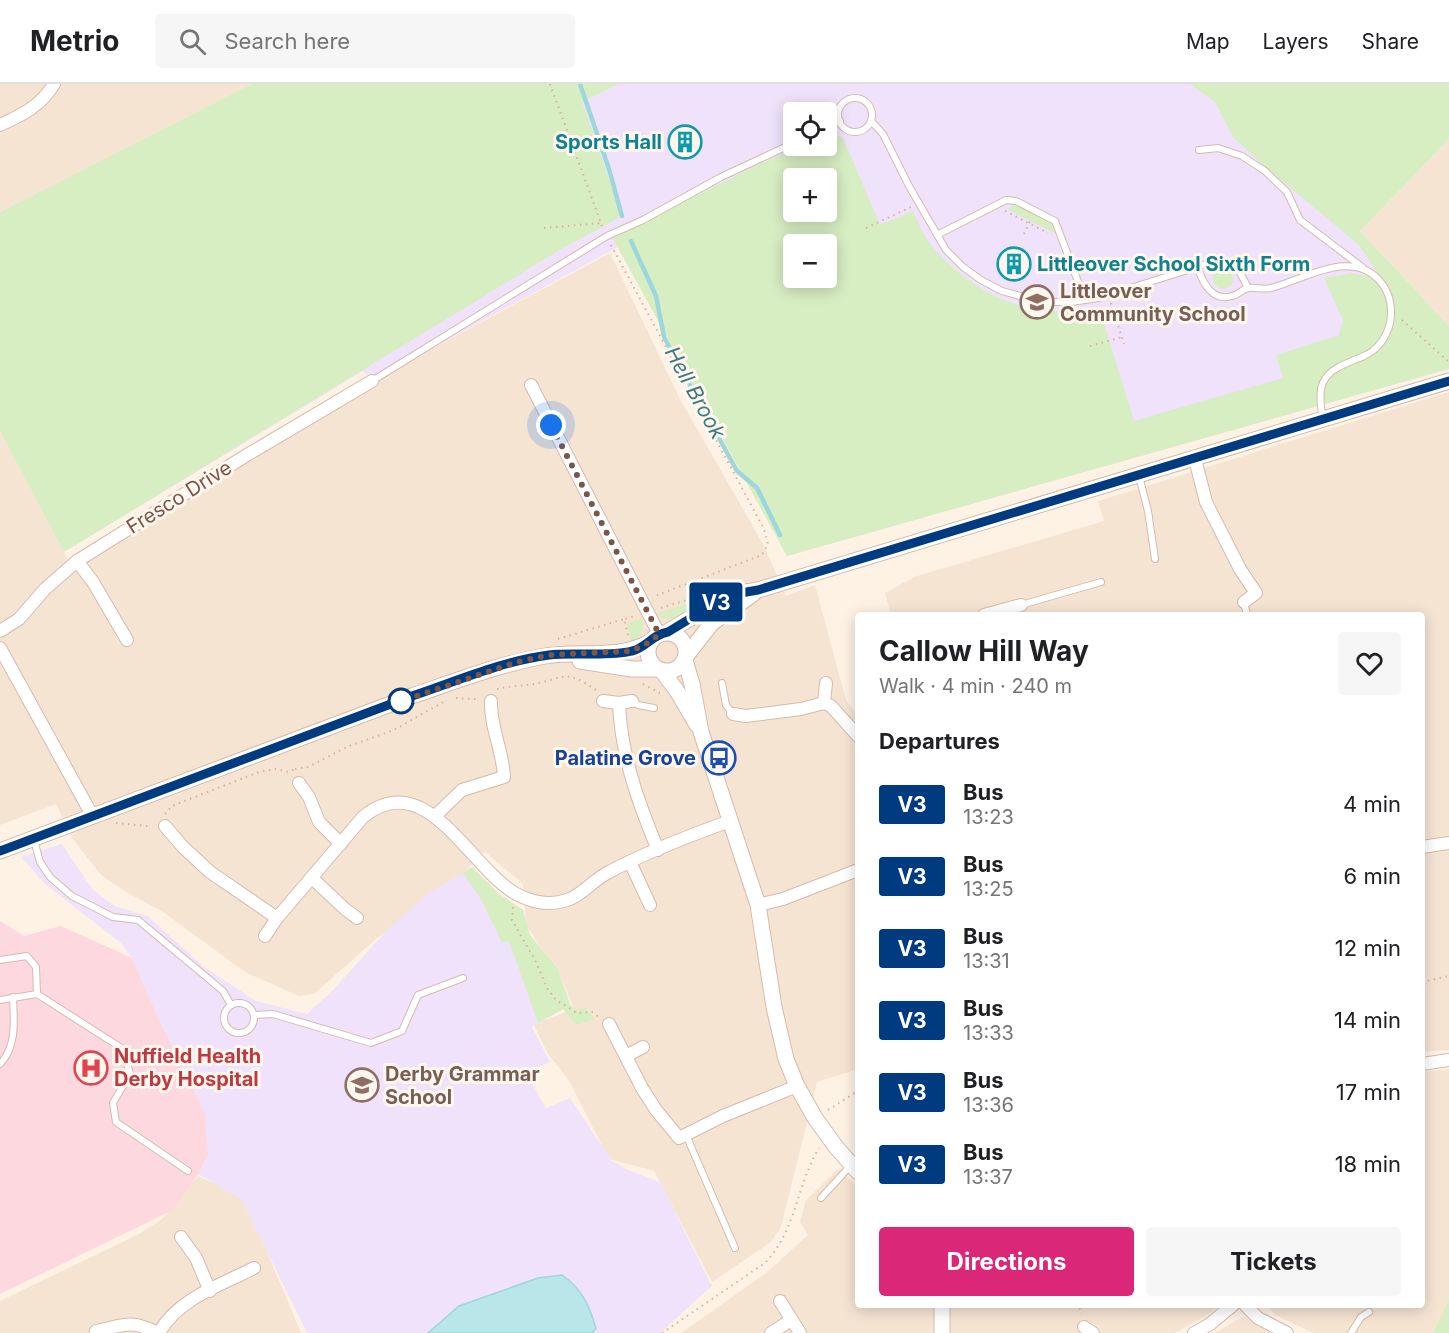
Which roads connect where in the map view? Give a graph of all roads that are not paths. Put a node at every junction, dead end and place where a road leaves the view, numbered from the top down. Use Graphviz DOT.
graph roads {
  1 [pos="54,84"];
  2 [pos="840,121"];
  3 [pos="871,121"];
  4 [pos="837,122"];
  5 [pos="0,125"];
  6 [pos="783,148"];
  7 [pos="1199,150"];
  8 [pos="937,235"];
  9 [pos="1363,267"];
  10 [pos="1198,268"];
  11 [pos="1248,288"];
  12 [pos="1085,300"];
  13 [pos="372,381"];
  14 [pos="1449,381"];
  15 [pos="531,386"];
  16 [pos="1322,420"];
  17 [pos="1195,459"];
  18 [pos="1139,475"];
  19 [pos="1155,559"];
  20 [pos="77,561"];
  21 [pos="1101,582"];
  22 [pos="758,590"];
  23 [pos="1244,602"];
  24 [pos="1021,605"];
  25 [pos="1003,612"];
  26 [pos="1246,612"];
  27 [pos="0,631"];
  28 [pos="659,636"];
  29 [pos="127,640"];
  30 [pos="0,648"];
  31 [pos="550,648"];
  32 [pos="686,658"];
  33 [pos="660,670"];
  34 [pos="722,683"];
  35 [pos="826,683"];
  36 [pos="490,695"];
  37 [pos="598,699"];
  38 [pos="625,702"];
  39 [pos="824,703"];
  40 [pos="654,708"];
  41 [pos="733,714"];
  42 [pos="701,732"];
  43 [pos="855,732"];
  44 [pos="299,783"];
  45 [pos="92,816"];
  46 [pos="435,816"];
  47 [pos="730,821"];
  48 [pos="162,823"];
  49 [pos="34,839"];
  50 [pos="341,843"];
  51 [pos="1449,843"];
  52 [pos="1425,847"];
  53 [pos="658,850"];
  54 [pos="0,851"];
  55 [pos="630,862"];
  56 [pos="855,871"];
  57 [pos="312,878"];
  58 [pos="650,905"];
  59 [pos="758,905"];
  60 [pos="277,918"];
  61 [pos="357,918"];
  62 [pos="265,936"];
  63 [pos="0,960"];
  64 [pos="463,978"];
  65 [pos="37,994"];
  66 [pos="13,998"];
  67 [pos="0,1000"];
  68 [pos="231,1005"];
  69 [pos="254,1015"];
  70 [pos="609,1024"];
  71 [pos="643,1047"];
  72 [pos="626,1056"];
  73 [pos="1449,1060"];
  74 [pos="0,1064"];
  75 [pos="1425,1064"];
  76 [pos="797,1086"];
  77 [pos="686,1134"];
  78 [pos="855,1169"];
  79 [pos="188,1172"];
  80 [pos="821,1198"];
  81 [pos="182,1238"];
  82 [pos="735,1248"];
  83 [pos="254,1268"];
  84 [pos="210,1291"];
  85 [pos="780,1300"];
  86 [pos="942,1308"];
  87 [pos="1229,1308"];
  88 [pos="1248,1308"];
  89 [pos="1370,1312"];
  90 [pos="791,1320"];
  91 [pos="96,1331"];
  92 [pos="159,1333"];
  93 [pos="771,1333"];
  94 [pos="800,1333"];
  95 [pos="942,1333"];
  96 [pos="1194,1333"];
  97 [pos="1287,1333"];
  98 [pos="1351,1333"];
  1 -- 5 [label="street"];
  2 -- 3 [label="lane"];
  2 -- 3 [label="lane"];
  2 -- 4 [label="lane"];
  3 -- 8 [label="lane"];
  6 -- 13 [label="lane"];
  7 -- 9 [label="lane"];
  8 -- 12 [label="lane"];
  8 -- 12 [label="lane"];
  9 -- 11 [label="lane"];
  9 -- 16 [label="lane"];
  10 -- 11 [label="lane"];
  10 -- 11 [label="lane"];
  10 -- 12 [label="lane"];
  13 -- 20 [label="street, Fresco Drive"];
  14 -- 16 [label="street"];
  15 -- 28 [label="street"];
  16 -- 17 [label="street"];
  17 -- 18 [label="street"];
  17 -- 23 [label="street"];
  18 -- 19 [label="lane"];
  18 -- 22 [label="street"];
  20 -- 27 [label="street, Fresco Drive"];
  20 -- 29 [label="street"];
  21 -- 24 [label="lane"];
  22 -- 28 [label="street"];
  22 -- 32 [label="street"];
  23 -- 26 [label="lane"];
  24 -- 25 [label="street"];
  28 -- 31 [label="street"];
  28 -- 32 [label="street"];
  28 -- 33 [label="street"];
  30 -- 45 [label="street"];
  31 -- 33 [label="street"];
  31 -- 45 [label="street"];
  32 -- 33 [label="street"];
  32 -- 42 [label="street"];
  33 -- 42 [label="street"];
  34 -- 41 [label="lane"];
  35 -- 39 [label="street"];
  36 -- 46 [label="street"];
  37 -- 38 [label="street"];
  38 -- 40 [label="lane"];
  38 -- 53 [label="street"];
  39 -- 41 [label="street"];
  39 -- 43 [label="street"];
  42 -- 47 [label="street"];
  44 -- 50 [label="street"];
  45 -- 49 [label="street"];
  46 -- 50 [label="street"];
  46 -- 55 [label="street"];
  47 -- 53 [label="street"];
  47 -- 59 [label="street"];
  48 -- 60 [label="street"];
  49 -- 54 [label="street"];
  49 -- 68 [label="lane"];
  50 -- 57 [label="street"];
  51 -- 52 [label="street"];
  53 -- 55 [label="street"];
  55 -- 58 [label="street"];
  56 -- 59 [label="street"];
  57 -- 60 [label="street"];
  57 -- 61 [label="street"];
  59 -- 76 [label="street"];
  60 -- 62 [label="street"];
  63 -- 65 [label="lane"];
  64 -- 69 [label="lane"];
  65 -- 66 [label="lane"];
  65 -- 79 [label="lane"];
  66 -- 67 [label="lane"];
  66 -- 74 [label="lane"];
  68 -- 69 [label="lane"];
  68 -- 69 [label="lane"];
  70 -- 72 [label="street"];
  71 -- 72 [label="street"];
  72 -- 77 [label="street"];
  73 -- 75 [label="street"];
  76 -- 77 [label="street"];
  76 -- 78 [label="street"];
  77 -- 82 [label="lane"];
  78 -- 80 [label="lane"];
  81 -- 84 [label="street"];
  83 -- 84 [label="street"];
  84 -- 92 [label="street"];
  85 -- 90 [label="street"];
  86 -- 95 [label="street"];
  87 -- 96 [label="street"];
  88 -- 97 [label="street"];
  89 -- 98 [label="lane"];
  90 -- 93 [label="street"];
  90 -- 94 [label="street"];
  91 -- 92 [label="street"];
}
